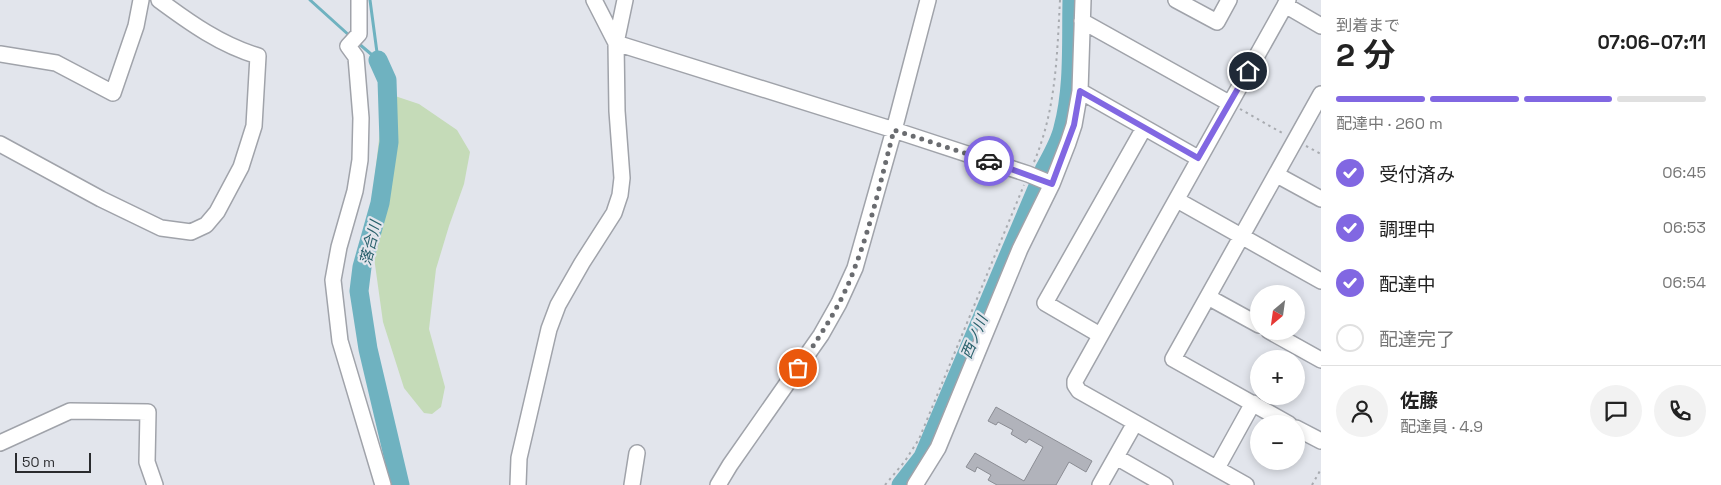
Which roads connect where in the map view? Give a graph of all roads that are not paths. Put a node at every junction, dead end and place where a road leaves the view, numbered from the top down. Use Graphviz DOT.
graph roads {
  1 [pos="141,0"];
  2 [pos="159,0"];
  3 [pos="359,0"];
  4 [pos="594,0"];
  5 [pos="626,0"];
  6 [pos="928,0"];
  7 [pos="1083,0"];
  8 [pos="1176,0"];
  9 [pos="1230,0"];
  10 [pos="1286,3"];
  11 [pos="1082,21"];
  12 [pos="1321,26"];
  13 [pos="616,43"];
  14 [pos="0,54"];
  15 [pos="1080,91"];
  16 [pos="1229,103"];
  17 [pos="1319,103"];
  18 [pos="1144,128"];
  19 [pos="894,130"];
  20 [pos="0,144"];
  21 [pos="1198,158"];
  22 [pos="1277,175"];
  23 [pos="1052,184"];
  24 [pos="1177,200"];
  25 [pos="1321,200"];
  26 [pos="1242,237"];
  27 [pos="1321,281"];
  28 [pos="1208,297"];
  29 [pos="1250,320"];
  30 [pos="1100,335"];
  31 [pos="1285,340"];
  32 [pos="1321,360"];
  33 [pos="1250,401"];
  34 [pos="1252,405"];
  35 [pos="1256,405"];
  36 [pos="1274,415"];
  37 [pos="1135,423"];
  38 [pos="1305,433"];
  39 [pos="1321,441"];
  40 [pos="0,442"];
  41 [pos="637,453"];
  42 [pos="1116,457"];
  43 [pos="1217,468"];
  44 [pos="154,485"];
  45 [pos="383,485"];
  46 [pos="518,485"];
  47 [pos="632,485"];
  48 [pos="718,485"];
  49 [pos="915,485"];
  50 [pos="1100,485"];
  51 [pos="1165,485"];
  52 [pos="1246,485"];
  1 -- 14 [label="street"];
  2 -- 20 [label="street"];
  3 -- 45 [label="street"];
  4 -- 13 [label="street"];
  5 -- 13 [label="street"];
  6 -- 19 [label="street"];
  7 -- 11 [label="street"];
  8 -- 9 [label="street"];
  10 -- 12 [label="street"];
  10 -- 16 [label="street"];
  11 -- 15 [label="street"];
  11 -- 16 [label="street"];
  13 -- 19 [label="street"];
  13 -- 46 [label="street"];
  15 -- 18 [label="street"];
  15 -- 23 [label="street"];
  16 -- 21 [label="street"];
  17 -- 22 [label="street"];
  18 -- 21 [label="street"];
  18 -- 30 [label="street"];
  19 -- 23 [label="street"];
  19 -- 48 [label="street"];
  21 -- 24 [label="street"];
  22 -- 25 [label="street"];
  22 -- 26 [label="street"];
  23 -- 49 [label="street"];
  24 -- 26 [label="street"];
  24 -- 30 [label="street"];
  26 -- 27 [label="street"];
  26 -- 28 [label="street"];
  28 -- 29 [label="street"];
  28 -- 33 [label="street"];
  30 -- 37 [label="street"];
  31 -- 32 [label="street"];
  34 -- 43 [label="street"];
  35 -- 36 [label="street"];
  37 -- 42 [label="street"];
  37 -- 43 [label="street"];
  38 -- 39 [label="street"];
  40 -- 44 [label="street"];
  41 -- 47 [label="street"];
  42 -- 50 [label="street"];
  42 -- 51 [label="street"];
  43 -- 52 [label="street"];
}
